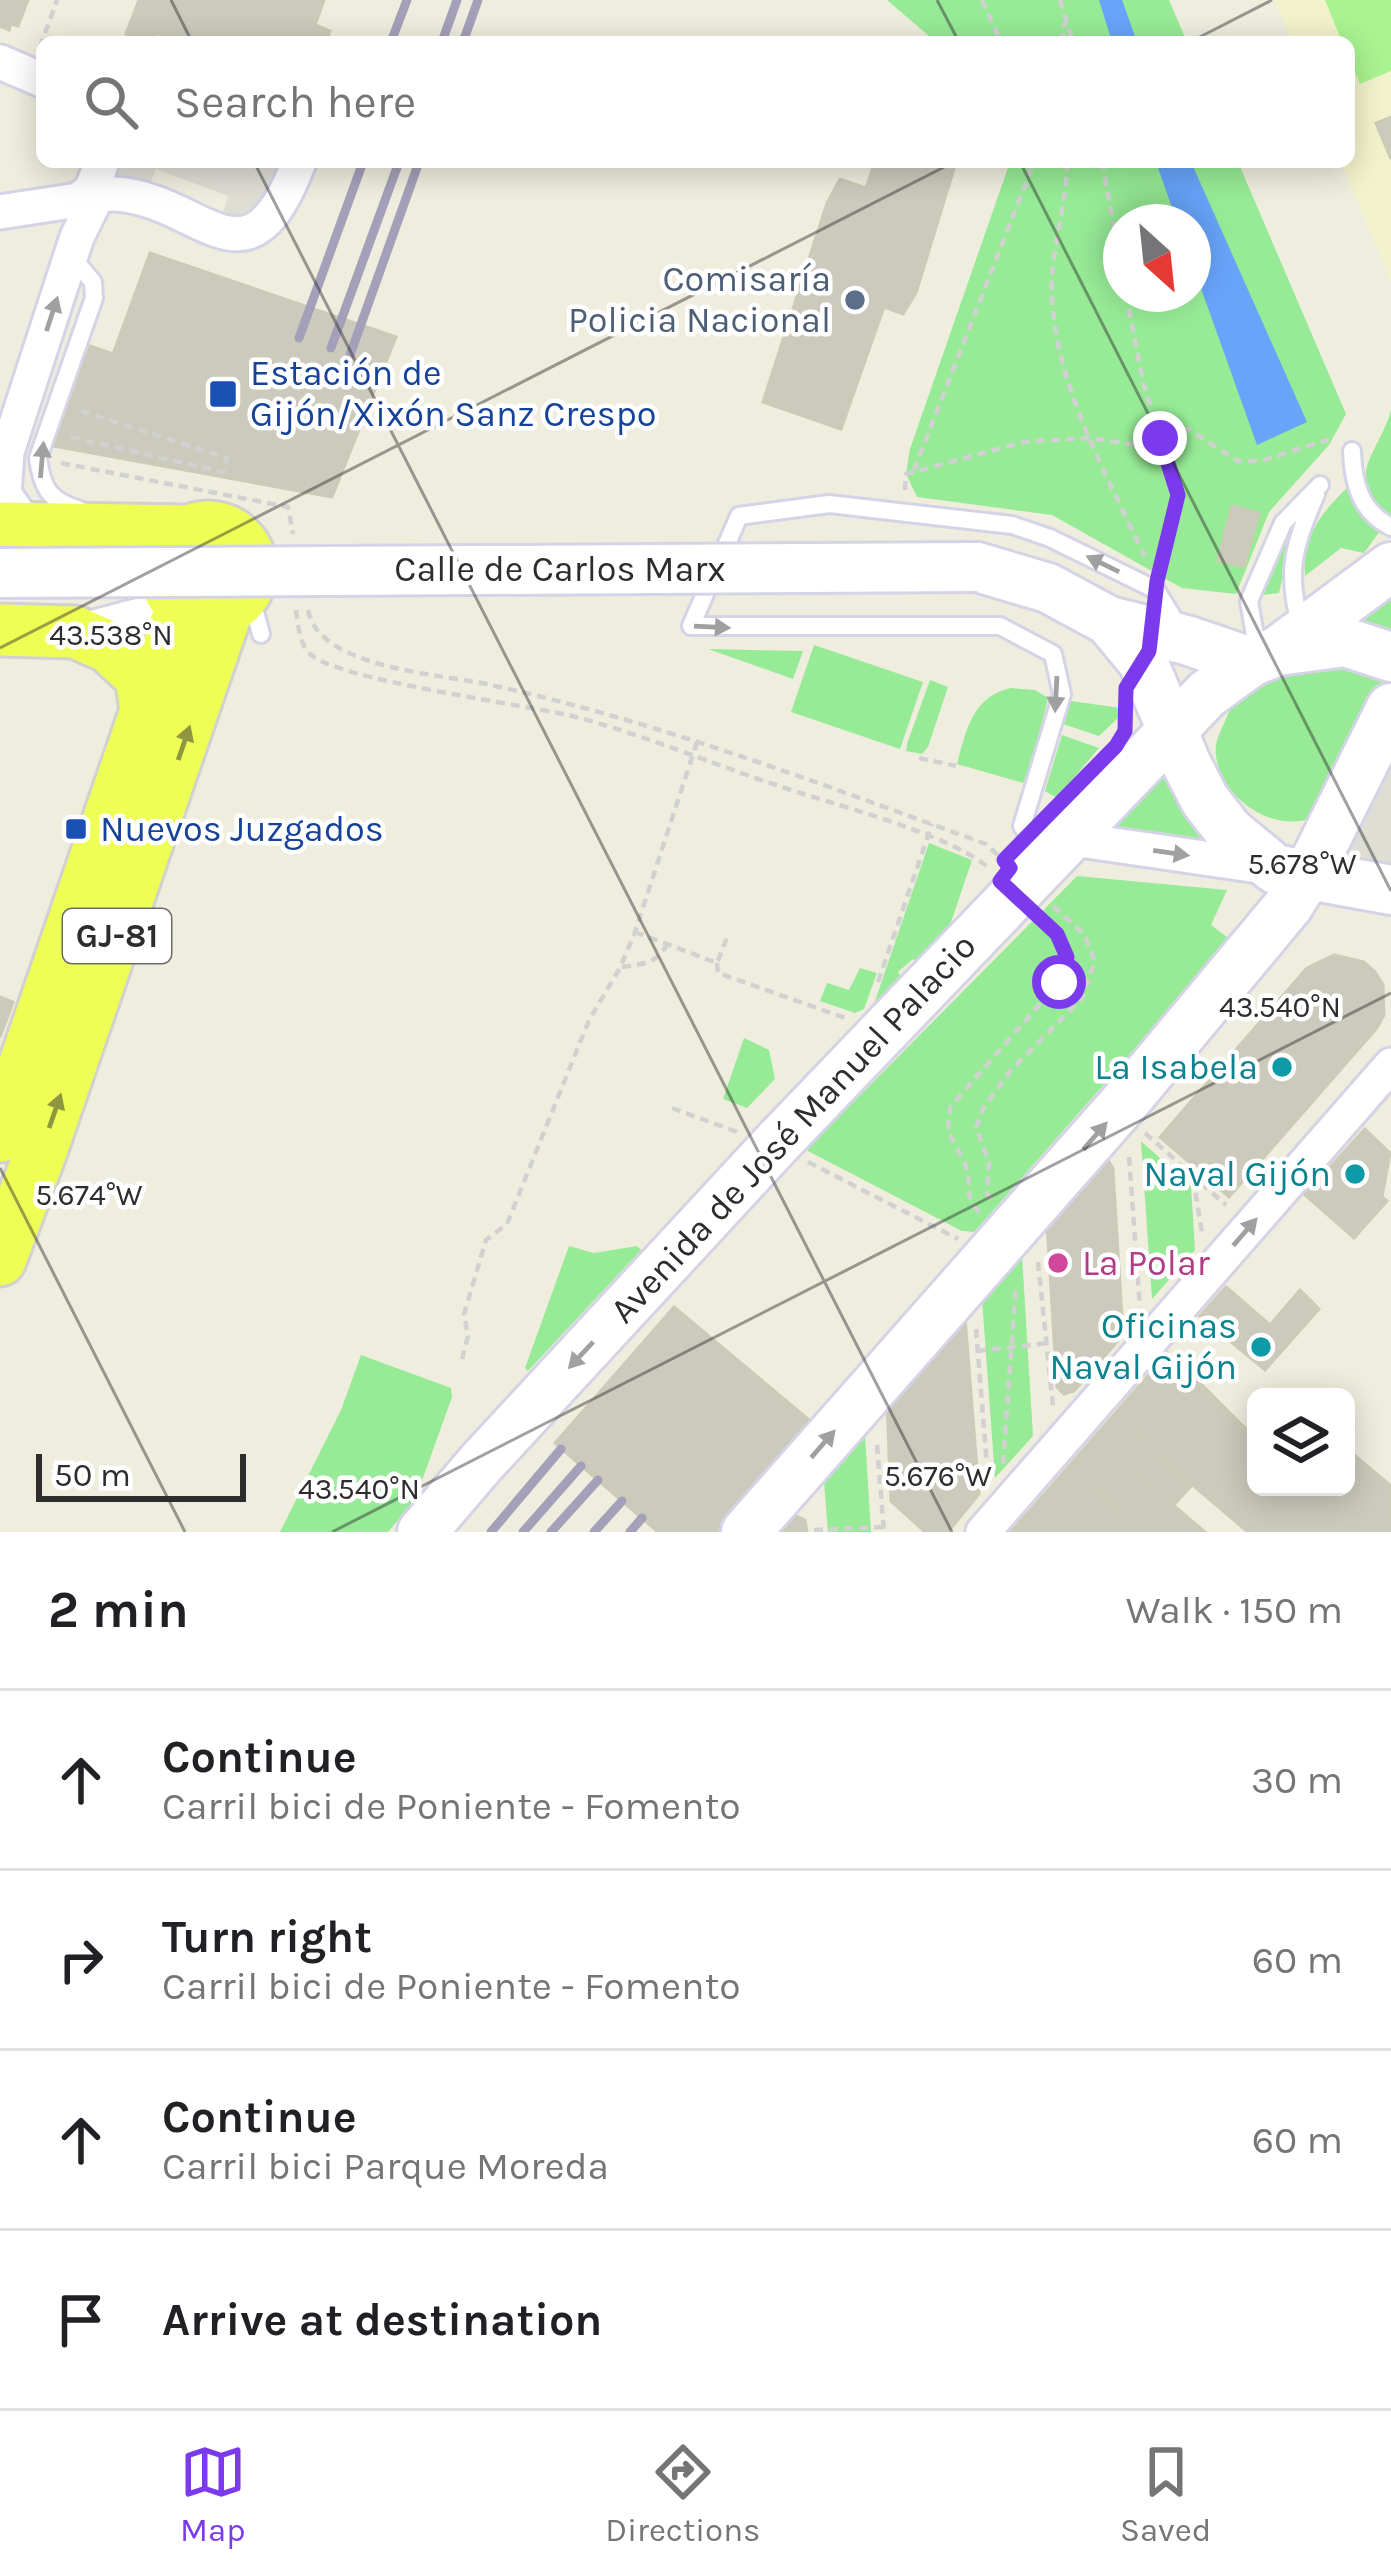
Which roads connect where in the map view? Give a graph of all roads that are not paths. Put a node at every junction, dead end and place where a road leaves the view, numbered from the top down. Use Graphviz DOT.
graph roads {
  1 [pos="0,62"];
  2 [pos="36,63"];
  3 [pos="295,168"];
  4 [pos="97,185"];
  5 [pos="41,202"];
  6 [pos="0,212"];
  7 [pos="74,247"];
  8 [pos="1352,451"];
  9 [pos="1391,527"];
  10 [pos="14,528"];
  11 [pos="197,528"];
  12 [pos="1391,567"];
  13 [pos="0,573"];
  14 [pos="224,601"];
  15 [pos="1109,620"];
  16 [pos="0,630"];
  17 [pos="75,632"];
  18 [pos="1186,640"];
  19 [pos="1280,650"];
  20 [pos="1391,656"];
  21 [pos="1391,708"];
  22 [pos="147,716"];
  23 [pos="1170,731"];
  24 [pos="1066,838"];
  25 [pos="1292,871"];
  26 [pos="1391,890"];
  27 [pos="1391,1065"];
  28 [pos="0,1136"];
  29 [pos="0,1261"];
  30 [pos="987,1527"];
  31 [pos="422,1532"];
  32 [pos="746,1532"];
  1 -- 2 [label="street"];
  3 -- 4 [label="street"];
  4 -- 5 [label="street"];
  4 -- 7 [label="street"];
  5 -- 6 [label="street"];
  5 -- 7 [label="street"];
  10 -- 7 [label="street, one-way"];
  7 -- 11 [label="lane"];
  8 -- 9 [label="lane"];
  10 -- 11 [label="main road"];
  11 -- 14 [label="main road"];
  11 -- 14 [label="main road, GJ-81"];
  12 -- 19 [label="main road"];
  13 -- 15 [label="main road, Calle de Carlos Marx, bridge"];
  14 -- 17 [label="street"];
  14 -- 22 [label="main road, GJ-81"];
  29 -- 14 [label="main road, GJ-81, one-way"];
  15 -- 18 [label="main road, Calle de Carlos Marx"];
  15 -- 23 [label="main road, Calle de Carlos Marx"];
  16 -- 17 [label="main road"];
  17 -- 22 [label="main road"];
  18 -- 19 [label="main road, Calle de Carlos Marx"];
  18 -- 24 [label="lane, one-way"];
  19 -- 19 [label="lane"];
  19 -- 20 [label="main road, Calle de Carlos Marx"];
  19 -- 23 [label="main road, Avenida de José Manuel Palacio"];
  21 -- 25 [label="main road"];
  22 -- 28 [label="main road, GJ-81"];
  23 -- 24 [label="main road, Avenida de José Manuel Palacio"];
  23 -- 25 [label="main road, Calle de Carlos Marx"];
  24 -- 25 [label="street, one-way"];
  24 -- 31 [label="main road, Avenida de José Manuel Palacio, one-way"];
  25 -- 26 [label="main road"];
  32 -- 25 [label="main road, one-way"];
  30 -- 27 [label="street, one-way"];
}
